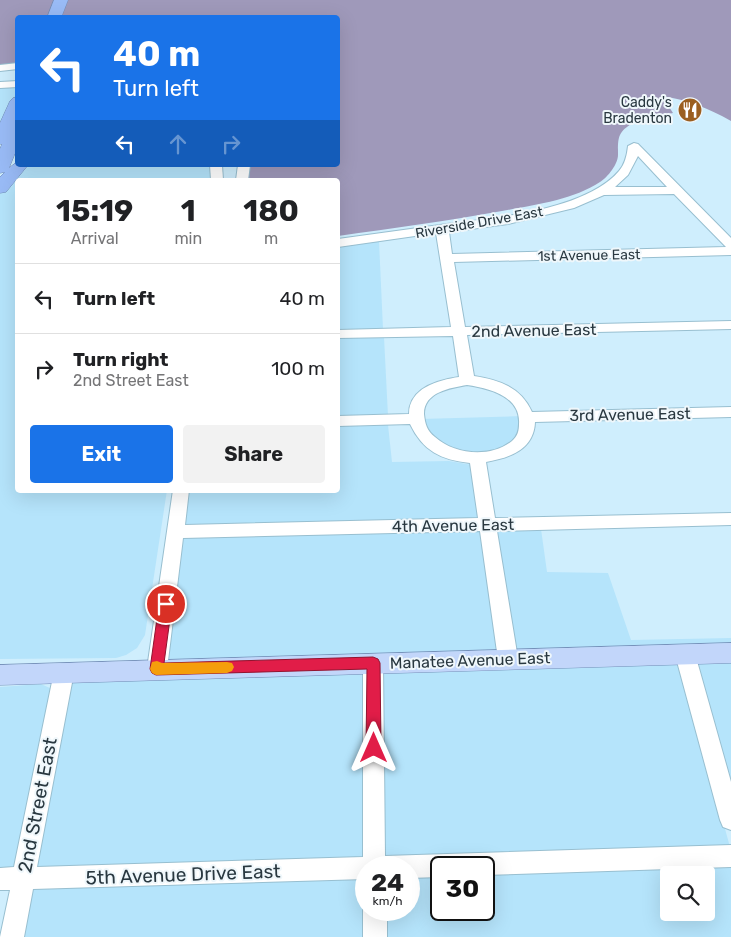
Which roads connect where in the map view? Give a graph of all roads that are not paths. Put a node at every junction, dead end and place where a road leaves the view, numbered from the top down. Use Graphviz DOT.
graph roads {
  1 [pos="61,0"];
  2 [pos="70,0"];
  3 [pos="55,15"];
  4 [pos="64,15"];
  5 [pos="15,66"];
  6 [pos="0,68"];
  7 [pos="15,84"];
  8 [pos="0,85"];
  9 [pos="15,108"];
  10 [pos="15,133"];
  11 [pos="0,142"];
  12 [pos="634,146"];
  13 [pos="18,167"];
  14 [pos="0,168"];
  15 [pos="0,188"];
  16 [pos="678,190"];
  17 [pos="602,191"];
  18 [pos="442,230"];
  19 [pos="340,243"];
  20 [pos="731,245"];
  21 [pos="731,251"];
  22 [pos="448,258"];
  23 [pos="731,325"];
  24 [pos="458,332"];
  25 [pos="340,334"];
  26 [pos="467,380"];
  27 [pos="731,412"];
  28 [pos="528,417"];
  29 [pos="415,419"];
  30 [pos="340,421"];
  31 [pos="477,458"];
  32 [pos="181,493"];
  33 [pos="731,519"];
  34 [pos="487,524"];
  35 [pos="175,532"];
  36 [pos="731,653"];
  37 [pos="685,654"];
  38 [pos="508,659"];
  39 [pos="373,663"];
  40 [pos="156,669"];
  41 [pos="64,672"];
  42 [pos="0,675"];
  43 [pos="731,820"];
  44 [pos="374,856"];
  45 [pos="731,856"];
  46 [pos="420,866"];
  47 [pos="355,868"];
  48 [pos="23,878"];
  49 [pos="0,879"];
  50 [pos="375,921"];
  51 [pos="12,937"];
  52 [pos="375,937"];
  1 -- 3 [label="highway"];
  2 -- 4 [label="highway"];
  5 -- 6 [label="street"];
  7 -- 8 [label="street"];
  9 -- 11 [label="highway"];
  10 -- 14 [label="highway"];
  12 -- 16 [label="street"];
  12 -- 17 [label="street"];
  13 -- 15 [label="highway"];
  16 -- 17 [label="street, Riverside Drive East"];
  16 -- 20 [label="street"];
  17 -- 18 [label="street, Riverside Drive East"];
  18 -- 19 [label="street, Riverside Drive East"];
  18 -- 22 [label="street"];
  21 -- 22 [label="street, 1st Avenue East"];
  22 -- 24 [label="street"];
  23 -- 24 [label="street, 2nd Avenue East"];
  24 -- 25 [label="street, 2nd Avenue East"];
  24 -- 26 [label="street"];
  26 -- 28 [label="street"];
  26 -- 29 [label="street"];
  27 -- 28 [label="street, 3rd Avenue East"];
  28 -- 31 [label="street"];
  29 -- 30 [label="street"];
  29 -- 31 [label="street"];
  31 -- 34 [label="street"];
  32 -- 35 [label="street"];
  33 -- 34 [label="street, 4th Avenue East"];
  34 -- 35 [label="street, 4th Avenue East"];
  34 -- 38 [label="street"];
  35 -- 40 [label="street"];
  36 -- 37 [label="main road, Manatee Avenue East"];
  37 -- 38 [label="main road, Manatee Avenue East"];
  37 -- 43 [label="street"];
  38 -- 39 [label="main road, Manatee Avenue East"];
  39 -- 40 [label="main road, Manatee Avenue East"];
  39 -- 44 [label="street"];
  40 -- 41 [label="main road, Manatee Avenue East"];
  41 -- 42 [label="main road, Manatee Avenue East"];
  41 -- 48 [label="street, 2nd Street East"];
  45 -- 46 [label="street, 5th Avenue Drive East"];
  47 -- 48 [label="street, 5th Avenue Drive East"];
  48 -- 49 [label="street, 5th Avenue Drive East"];
  48 -- 51 [label="street, 2nd Street East"];
  50 -- 52 [label="street"];
}
